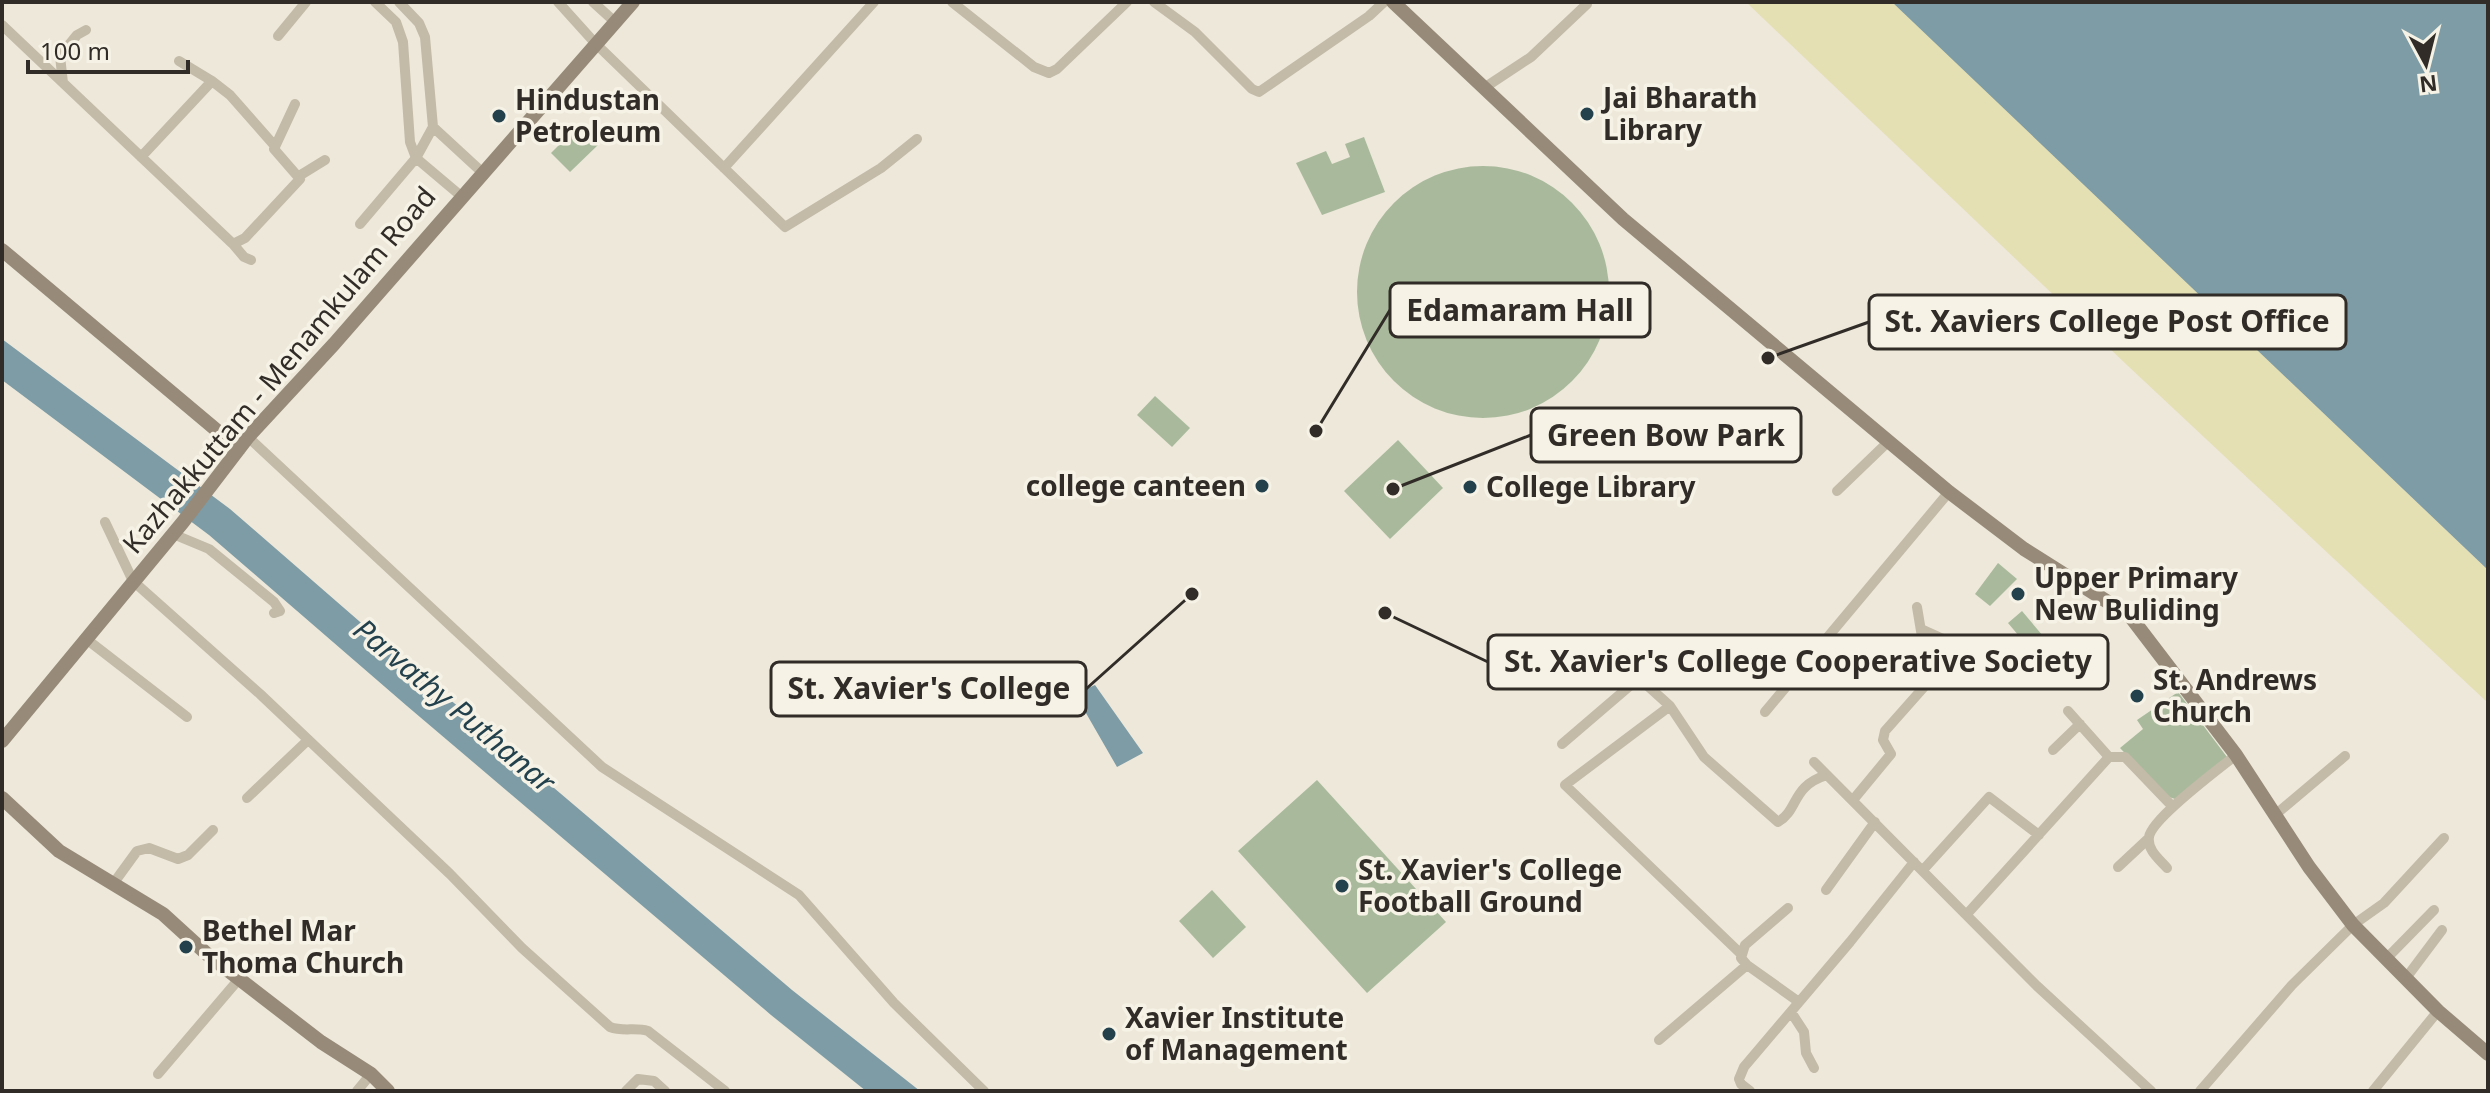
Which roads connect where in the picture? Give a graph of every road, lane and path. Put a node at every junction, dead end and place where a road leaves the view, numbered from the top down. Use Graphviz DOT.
graph roads {
  1 [pos="306,2"];
  2 [pos="375,2"];
  3 [pos="399,2"];
  4 [pos="558,2"];
  5 [pos="593,2"];
  6 [pos="633,2"];
  7 [pos="874,2"];
  8 [pos="952,2"];
  9 [pos="1127,2"];
  10 [pos="1154,2"];
  11 [pos="1384,2"];
  12 [pos="1393,2"];
  13 [pos="1587,4"];
  14 [pos="615,22"];
  15 [pos="2,25"];
  16 [pos="86,30"];
  17 [pos="278,36"];
  18 [pos="595,43"];
  19 [pos="179,61"];
  20 [pos="212,81"];
  21 [pos="63,83"];
  22 [pos="1484,88"];
  23 [pos="295,104"];
  24 [pos="433,127"];
  25 [pos="917,139"];
  26 [pos="274,145"];
  27 [pos="141,157"];
  28 [pos="416,158"];
  29 [pos="325,160"];
  30 [pos="724,168"];
  31 [pos="484,174"];
  32 [pos="299,176"];
  33 [pos="461,196"];
  34 [pos="360,224"];
  35 [pos="233,244"];
  36 [pos="2,250"];
  37 [pos="251,260"];
  38 [pos="1889,441"];
  39 [pos="244,443"];
  40 [pos="1837,491"];
  41 [pos="1949,492"];
  42 [pos="105,522"];
  43 [pos="173,534"];
  44 [pos="133,581"];
  45 [pos="1917,607"];
  46 [pos="274,613"];
  47 [pos="1921,629"];
  48 [pos="85,638"];
  49 [pos="1935,654"];
  50 [pos="1620,661"];
  51 [pos="1947,661"];
  52 [pos="1936,673"];
  53 [pos="1639,678"];
  54 [pos="1670,706"];
  55 [pos="2068,711"];
  56 [pos="1765,712"];
  57 [pos="187,717"];
  58 [pos="2080,724"];
  59 [pos="308,740"];
  60 [pos="2,741"];
  61 [pos="1562,744"];
  62 [pos="2053,750"];
  63 [pos="2236,755"];
  64 [pos="2345,756"];
  65 [pos="2109,757"];
  66 [pos="1814,762"];
  67 [pos="1827,775"];
  68 [pos="2,798"];
  69 [pos="247,798"];
  70 [pos="1853,800"];
  71 [pos="2173,807"];
  72 [pos="2275,815"];
  73 [pos="1875,822"];
  74 [pos="213,830"];
  75 [pos="2039,835"];
  76 [pos="2444,838"];
  77 [pos="2148,839"];
  78 [pos="1914,862"];
  79 [pos="2118,867"];
  80 [pos="2167,868"];
  81 [pos="1923,870"];
  82 [pos="113,884"];
  83 [pos="1826,890"];
  84 [pos="1788,908"];
  85 [pos="2434,910"];
  86 [pos="1967,914"];
  87 [pos="2353,925"];
  88 [pos="2442,930"];
  89 [pos="1740,953"];
  90 [pos="2386,959"];
  91 [pos="1747,965"];
  92 [pos="2406,978"];
  93 [pos="239,979"];
  94 [pos="1799,1002"];
  95 [pos="2438,1011"];
  96 [pos="1791,1012"];
  97 [pos="1659,1040"];
  98 [pos="2488,1054"];
  99 [pos="1814,1068"];
  100 [pos="158,1074"];
  101 [pos="371,1074"];
  102 [pos="1741,1089"];
  103 [pos="357,1091"];
  104 [pos="388,1091"];
  105 [pos="626,1091"];
  106 [pos="665,1091"];
  107 [pos="725,1091"];
  108 [pos="984,1091"];
  109 [pos="2151,1091"];
  110 [pos="2200,1091"];
  111 [pos="2373,1091"];
  1 -- 17 [label="street"];
  2 -- 28 [label="street"];
  3 -- 24 [label="street"];
  4 -- 18 [label="street"];
  5 -- 14 [label="street"];
  6 -- 14 [label="main road, Kazhakkuttam - Menamkulam Road"];
  7 -- 30 [label="street"];
  8 -- 9 [label="street"];
  10 -- 11 [label="street"];
  12 -- 22 [label="main road"];
  13 -- 22 [label="street"];
  14 -- 18 [label="main road, Kazhakkuttam - Menamkulam Road"];
  15 -- 21 [label="street"];
  16 -- 21 [label="street"];
  18 -- 30 [label="street"];
  18 -- 31 [label="main road, Kazhakkuttam - Menamkulam Road"];
  19 -- 20 [label="street"];
  20 -- 26 [label="street"];
  20 -- 27 [label="street"];
  21 -- 27 [label="street"];
  22 -- 38 [label="main road"];
  23 -- 26 [label="street"];
  24 -- 28 [label="street"];
  24 -- 31 [label="street"];
  25 -- 30 [label="street"];
  26 -- 32 [label="street"];
  27 -- 35 [label="street"];
  28 -- 33 [label="street"];
  28 -- 34 [label="street"];
  29 -- 32 [label="street"];
  31 -- 33 [label="main road, Kazhakkuttam - Menamkulam Road"];
  32 -- 35 [label="street"];
  33 -- 39 [label="main road, Kazhakkuttam - Menamkulam Road"];
  35 -- 37 [label="street"];
  36 -- 39 [label="main road"];
  38 -- 40 [label="street"];
  38 -- 41 [label="main road"];
  39 -- 43 [label="main road, Kazhakkuttam - Menamkulam Road"];
  39 -- 108 [label="street"];
  41 -- 56 [label="street"];
  41 -- 63 [label="main road"];
  42 -- 44 [label="street"];
  43 -- 44 [label="main road, Kazhakkuttam - Menamkulam Road"];
  43 -- 46 [label="street"];
  44 -- 48 [label="main road, Kazhakkuttam - Menamkulam Road"];
  44 -- 59 [label="street"];
  45 -- 47 [label="street"];
  47 -- 49 [label="street"];
  47 -- 49 [label="street"];
  48 -- 57 [label="street"];
  48 -- 60 [label="main road, Kazhakkuttam - Menamkulam Road"];
  49 -- 52 [label="street"];
  50 -- 53 [label="street"];
  51 -- 52 [label="street"];
  52 -- 70 [label="street"];
  53 -- 54 [label="street"];
  53 -- 61 [label="street"];
  54 -- 67 [label="street"];
  54 -- 89 [label="street"];
  55 -- 58 [label="street"];
  58 -- 62 [label="street"];
  58 -- 65 [label="street"];
  59 -- 69 [label="street"];
  59 -- 107 [label="street"];
  63 -- 71 [label="street"];
  63 -- 72 [label="main road"];
  64 -- 72 [label="street"];
  65 -- 71 [label="street"];
  65 -- 75 [label="street"];
  66 -- 67 [label="street"];
  67 -- 70 [label="street"];
  68 -- 82 [label="main road"];
  70 -- 73 [label="street"];
  71 -- 77 [label="street"];
  72 -- 87 [label="main road"];
  73 -- 78 [label="street"];
  73 -- 83 [label="street"];
  74 -- 82 [label="street"];
  75 -- 81 [label="street"];
  75 -- 86 [label="street"];
  76 -- 87 [label="street"];
  77 -- 79 [label="street"];
  77 -- 80 [label="street"];
  78 -- 81 [label="street"];
  78 -- 94 [label="street"];
  81 -- 86 [label="street"];
  82 -- 93 [label="main road"];
  84 -- 89 [label="street"];
  85 -- 90 [label="street"];
  86 -- 109 [label="street"];
  87 -- 90 [label="main road"];
  87 -- 110 [label="street"];
  88 -- 92 [label="street"];
  89 -- 91 [label="street"];
  90 -- 92 [label="main road"];
  91 -- 94 [label="street"];
  91 -- 97 [label="street"];
  92 -- 95 [label="main road"];
  93 -- 100 [label="street"];
  93 -- 101 [label="main road"];
  94 -- 96 [label="street"];
  95 -- 98 [label="main road"];
  95 -- 111 [label="street"];
  96 -- 99 [label="street"];
  96 -- 102 [label="street"];
  101 -- 103 [label="street"];
  101 -- 104 [label="main road"];
  105 -- 106 [label="street"];
}
